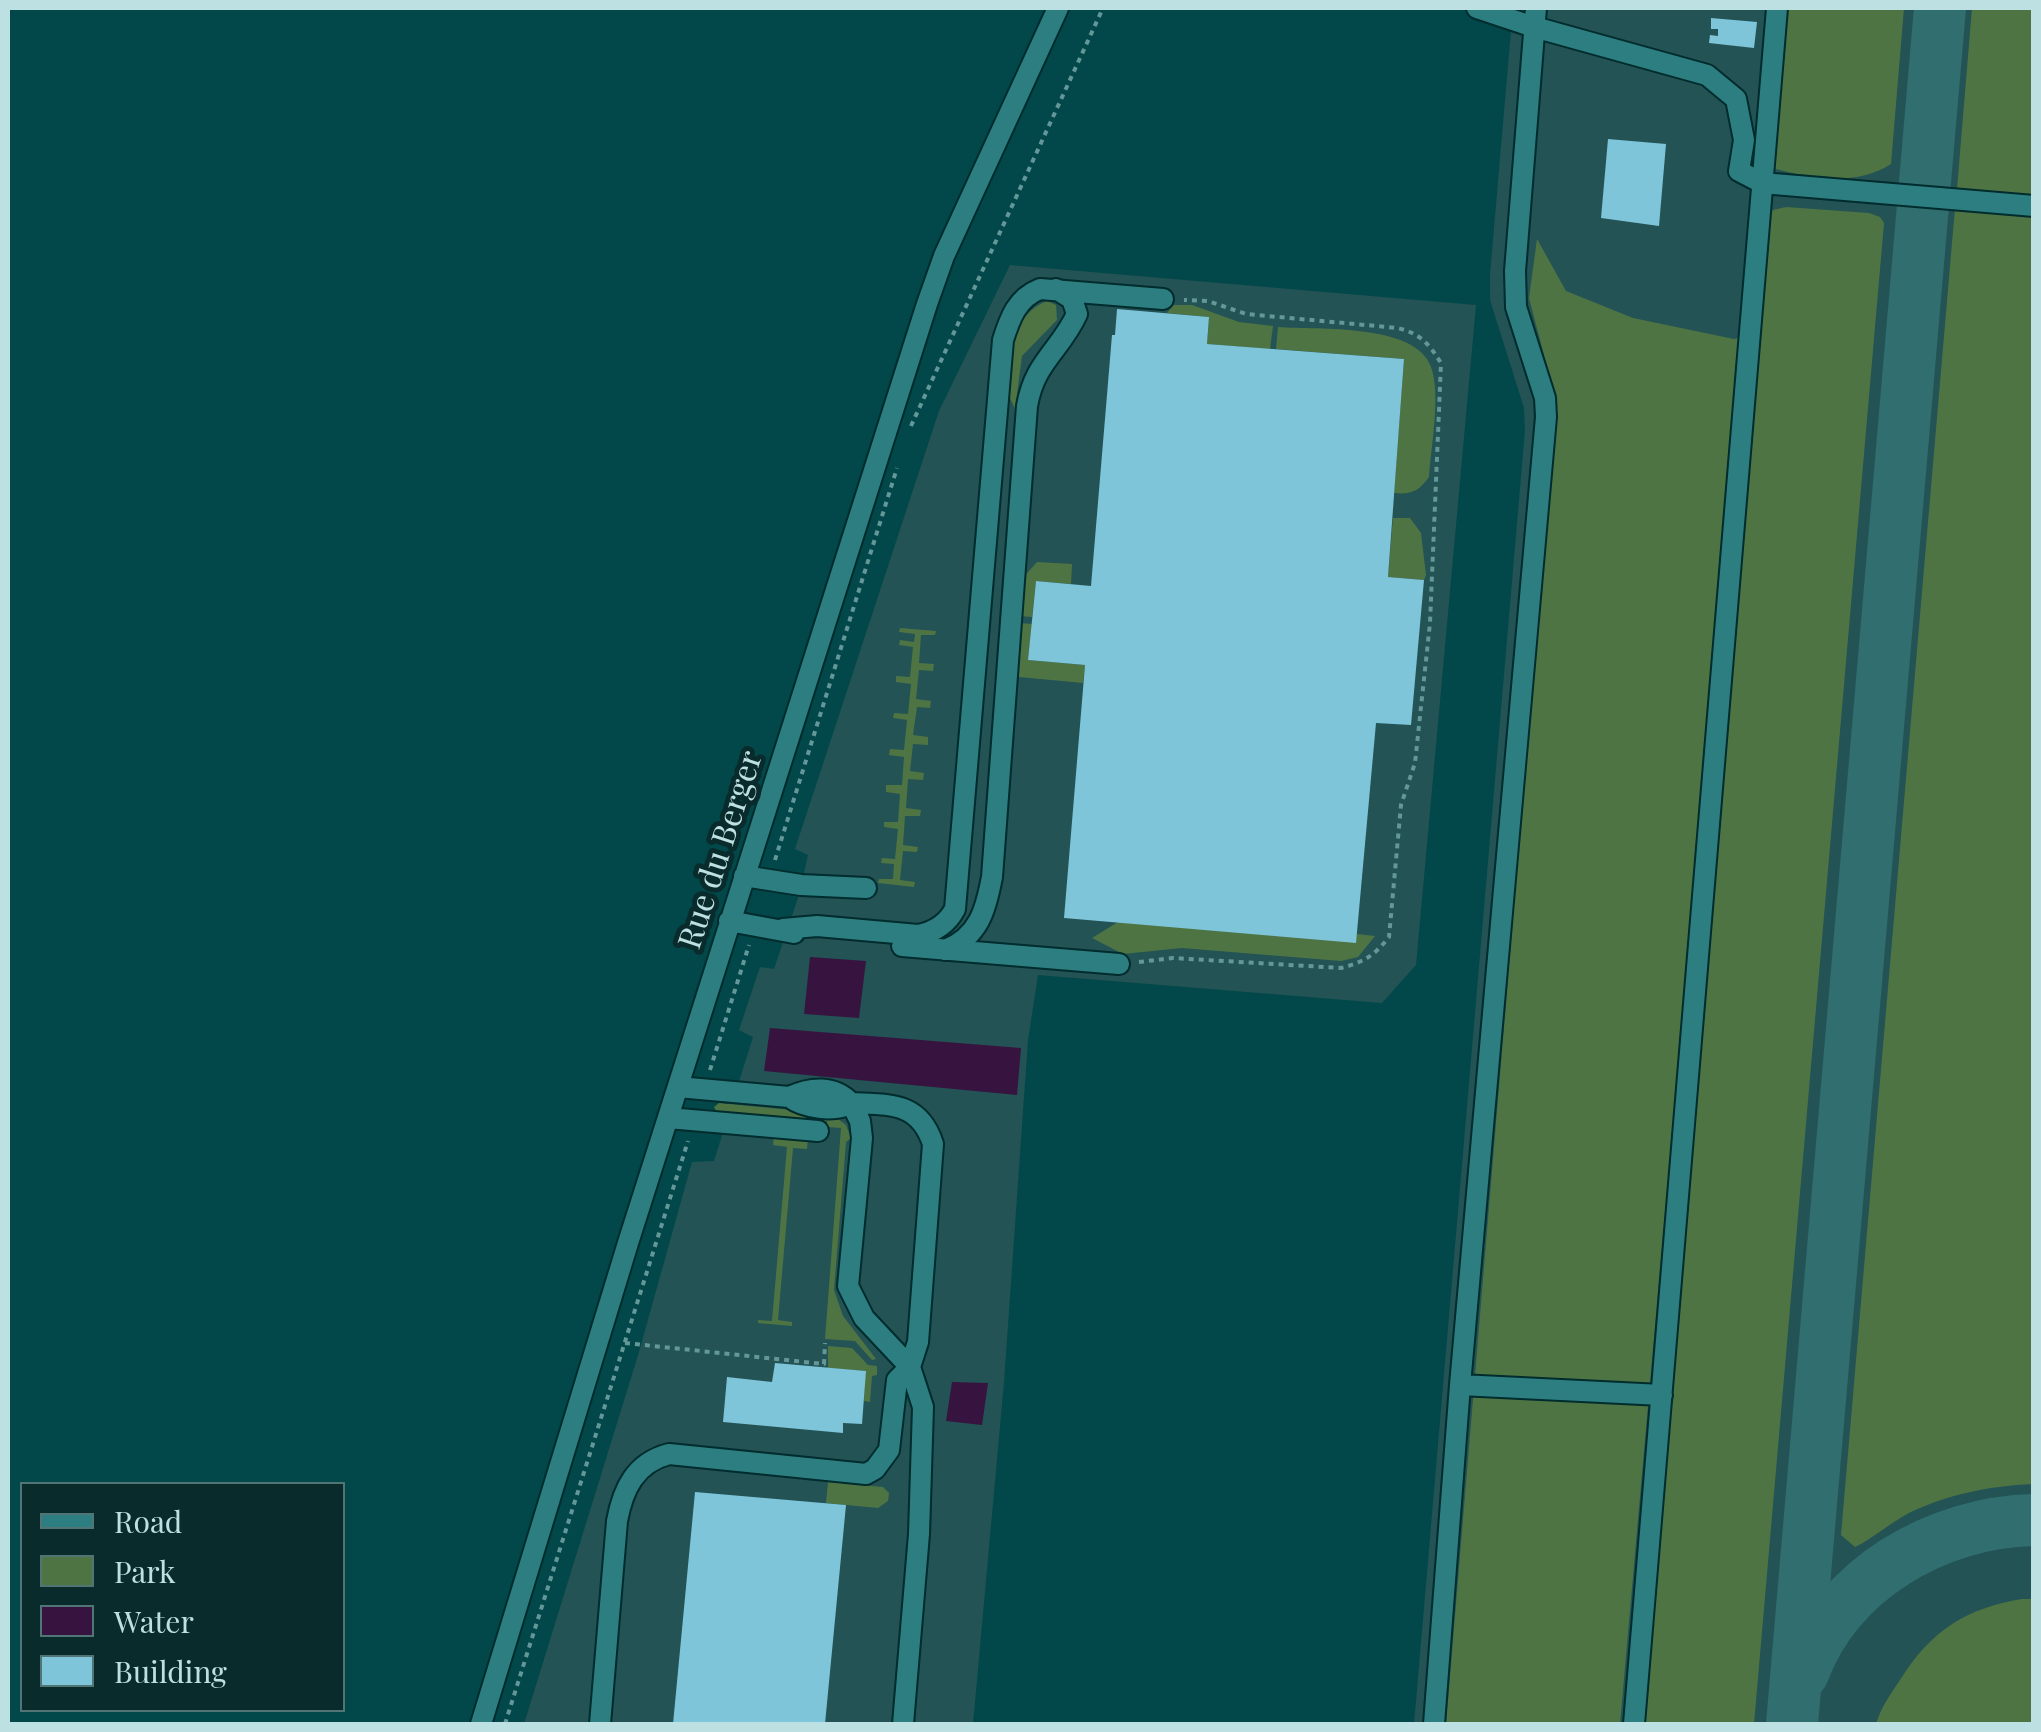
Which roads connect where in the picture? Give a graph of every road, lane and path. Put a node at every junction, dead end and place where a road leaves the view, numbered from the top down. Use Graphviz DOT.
graph roads {
  1 [pos="1058,8"];
  2 [pos="1104,8"];
  3 [pos="1477,8"];
  4 [pos="1777,8"];
  5 [pos="1535,17"];
  6 [pos="1762,183"];
  7 [pos="2034,206"];
  8 [pos="1054,288"];
  9 [pos="1163,298"];
  10 [pos="909,430"];
  11 [pos="898,465"];
  12 [pos="779,846"];
  13 [pos="744,876"];
  14 [pos="866,888"];
  15 [pos="729,921"];
  16 [pos="783,930"];
  17 [pos="946,950"];
  18 [pos="1119,964"];
  19 [pos="742,966"];
  20 [pos="717,1045"];
  21 [pos="678,1088"];
  22 [pos="852,1103"];
  23 [pos="668,1118"];
  24 [pos="818,1130"];
  25 [pos="683,1155"];
  26 [pos="826,1342"];
  27 [pos="625,1344"];
  28 [pos="910,1368"];
  29 [pos="1460,1385"];
  30 [pos="1662,1394"];
  31 [pos="480,1724"];
  32 [pos="505,1724"];
  33 [pos="600,1724"];
  34 [pos="903,1724"];
  35 [pos="1434,1724"];
  36 [pos="1634,1724"];
  1 -- 13 [label="street, Rue du Berger"];
  2 -- 10 [label="path"];
  3 -- 5 [label="street"];
  4 -- 6 [label="street"];
  5 -- 6 [label="street"];
  5 -- 29 [label="street"];
  6 -- 7 [label="street"];
  6 -- 30 [label="street"];
  8 -- 9 [label="street"];
  8 -- 16 [label="street"];
  8 -- 17 [label="street"];
  9 -- 18 [label="path"];
  11 -- 12 [label="path"];
  13 -- 14 [label="street"];
  13 -- 15 [label="street, Rue du Berger"];
  15 -- 16 [label="street"];
  15 -- 21 [label="street, Rue du Berger"];
  16 -- 17 [label="street"];
  17 -- 18 [label="street"];
  19 -- 20 [label="path"];
  21 -- 22 [label="street"];
  21 -- 23 [label="street, Rue du Berger"];
  22 -- 28 [label="street"];
  22 -- 28 [label="street"];
  23 -- 24 [label="street"];
  23 -- 31 [label="street, Rue du Berger"];
  25 -- 27 [label="path"];
  26 -- 27 [label="path"];
  27 -- 32 [label="path"];
  28 -- 33 [label="street"];
  28 -- 34 [label="street"];
  29 -- 30 [label="street"];
  29 -- 35 [label="street"];
  30 -- 36 [label="street"];
}
